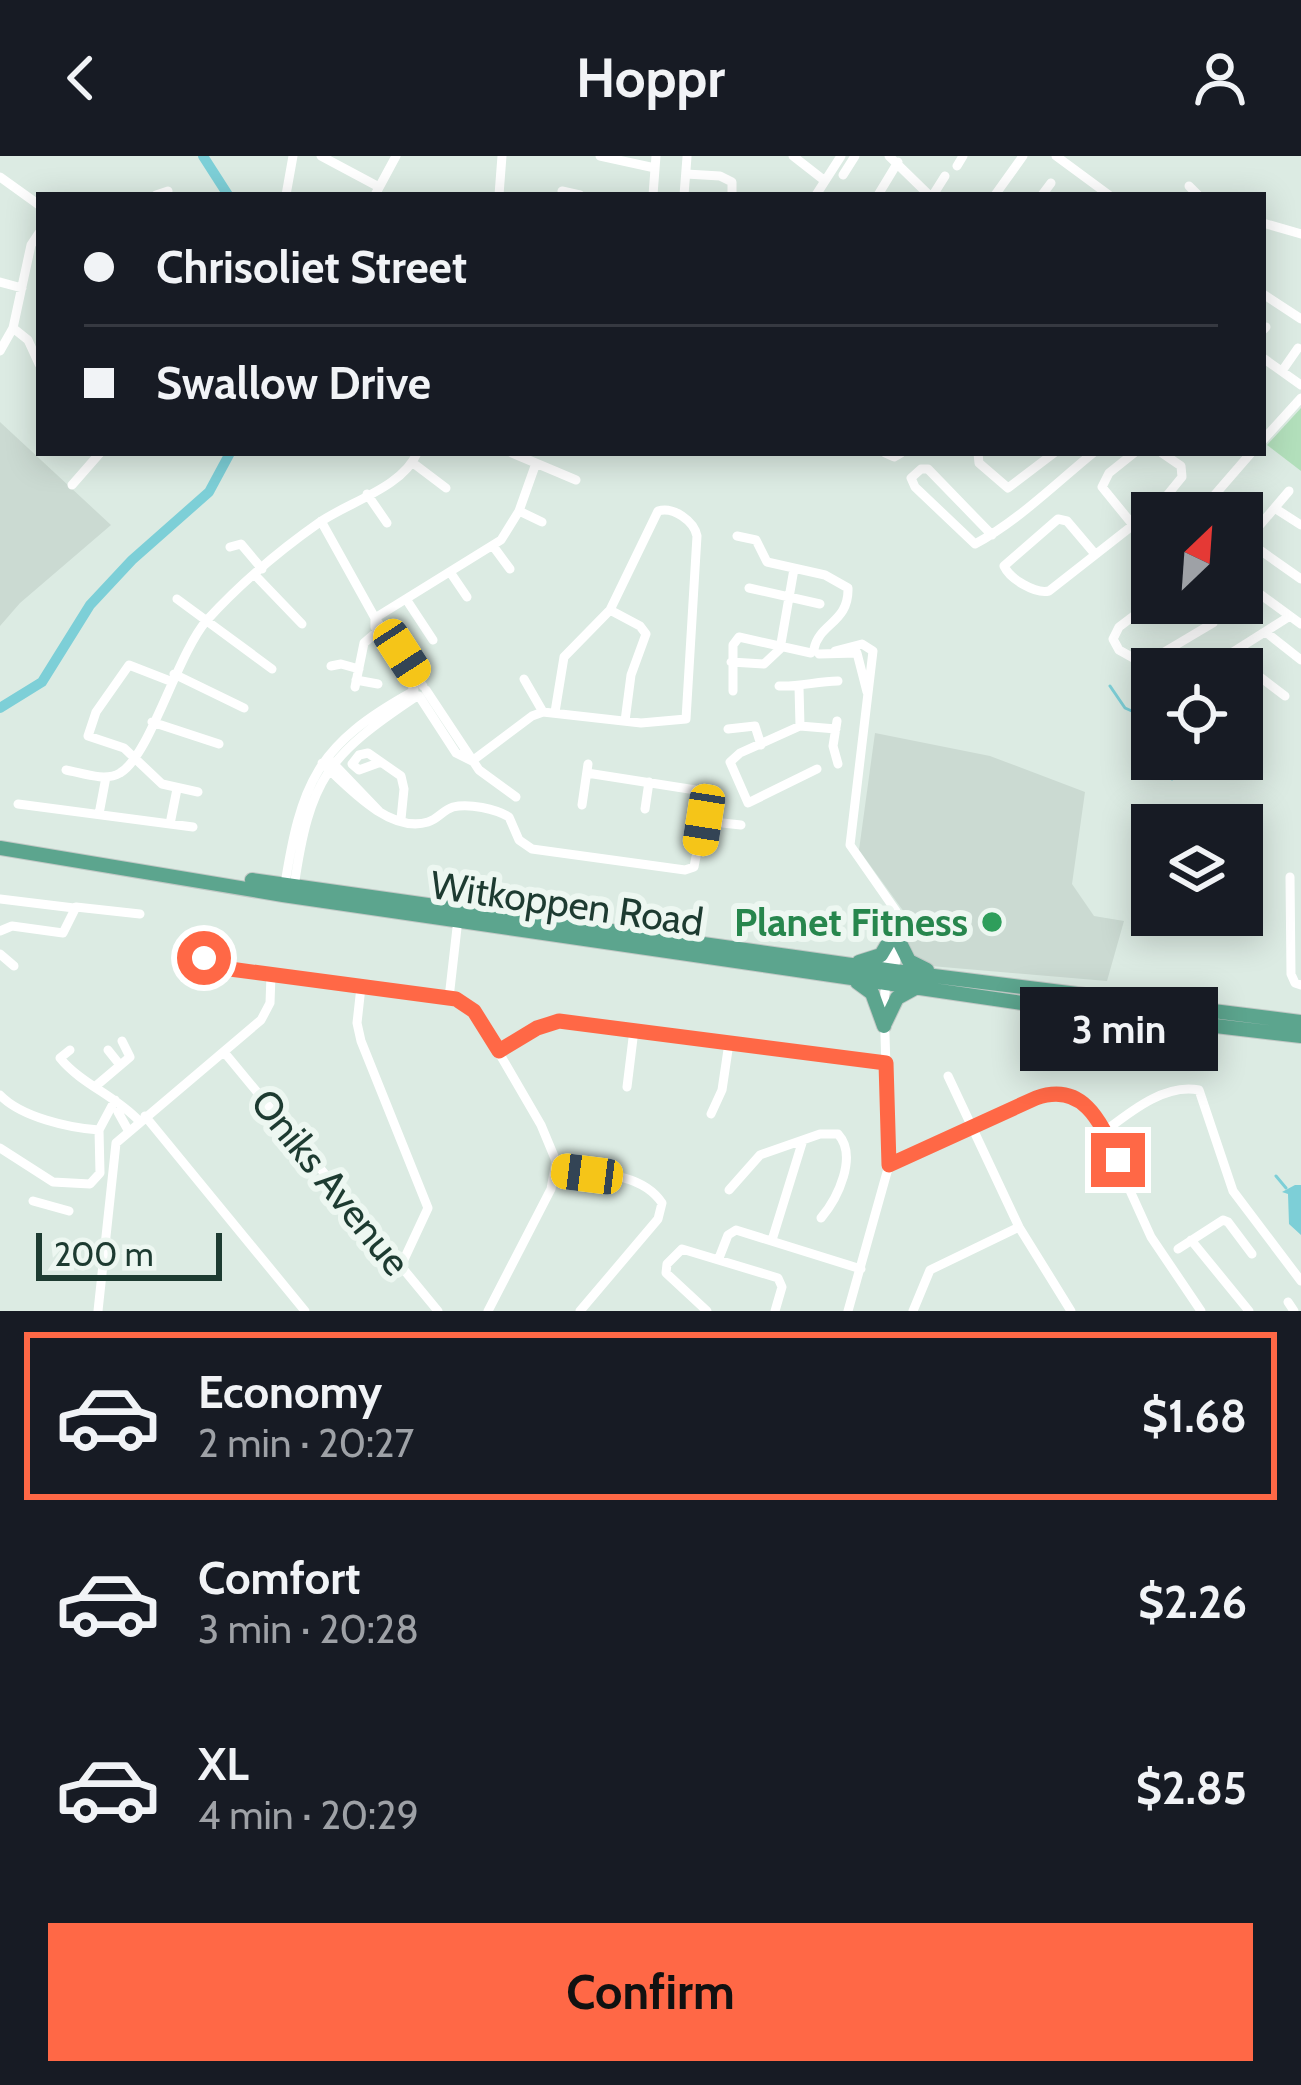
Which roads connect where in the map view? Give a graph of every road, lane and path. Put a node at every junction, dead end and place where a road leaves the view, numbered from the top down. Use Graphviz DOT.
graph roads {
  1 [pos="293,156"];
  2 [pos="321,156"];
  3 [pos="395,156"];
  4 [pos="502,156"];
  5 [pos="600,156"];
  6 [pos="841,156"];
  7 [pos="855,156"];
  8 [pos="1023,156"];
  9 [pos="1056,156"];
  10 [pos="687,157"];
  11 [pos="795,157"];
  12 [pos="894,159"];
  13 [pos="655,162"];
  14 [pos="686,174"];
  15 [pos="843,175"];
  16 [pos="945,176"];
  17 [pos="0,177"];
  18 [pos="825,181"];
  19 [pos="1051,183"];
  20 [pos="168,191"];
  21 [pos="377,191"];
  22 [pos="562,191"];
  23 [pos="998,191"];
  24 [pos="165,192"];
  25 [pos="287,192"];
  26 [pos="499,192"];
  27 [pos="566,192"];
  28 [pos="653,192"];
  29 [pos="684,192"];
  30 [pos="732,192"];
  31 [pos="818,192"];
  32 [pos="879,192"];
  33 [pos="926,192"];
  34 [pos="933,192"];
  35 [pos="1044,192"];
  36 [pos="1105,192"];
  37 [pos="36,203"];
  38 [pos="1266,224"];
  39 [pos="1301,234"];
  40 [pos="36,237"];
  41 [pos="0,282"];
  42 [pos="22,288"];
  43 [pos="1266,296"];
  44 [pos="1301,319"];
  45 [pos="14,328"];
  46 [pos="1298,348"];
  47 [pos="0,351"];
  48 [pos="36,354"];
  49 [pos="1266,360"];
  50 [pos="1282,371"];
  51 [pos="1301,385"];
  52 [pos="1301,398"];
  53 [pos="1266,437"];
  54 [pos="97,456"];
  55 [pos="517,456"];
  56 [pos="978,456"];
  57 [pos="1050,456"];
  58 [pos="1089,456"];
  59 [pos="1130,456"];
  60 [pos="1166,456"];
  61 [pos="1247,457"];
  62 [pos="415,458"];
  63 [pos="535,466"];
  64 [pos="576,480"];
  65 [pos="72,484"];
  66 [pos="446,488"];
  67 [pos="1289,491"];
  68 [pos="1170,492"];
  69 [pos="1217,492"];
  70 [pos="367,494"];
  71 [pos="1276,509"];
  72 [pos="519,511"];
  73 [pos="321,521"];
  74 [pos="542,522"];
  75 [pos="387,523"];
  76 [pos="1131,523"];
  77 [pos="1263,523"];
  78 [pos="1301,525"];
  79 [pos="1131,527"];
  80 [pos="992,535"];
  81 [pos="736,536"];
  82 [pos="493,546"];
  83 [pos="230,548"];
  84 [pos="1095,554"];
  85 [pos="1263,555"];
  86 [pos="510,569"];
  87 [pos="794,569"];
  88 [pos="258,572"];
  89 [pos="451,572"];
  90 [pos="1301,579"];
  91 [pos="749,588"];
  92 [pos="1263,596"];
  93 [pos="466,597"];
  94 [pos="788,598"];
  95 [pos="178,599"];
  96 [pos="406,599"];
  97 [pos="820,604"];
  98 [pos="610,610"];
  99 [pos="1290,616"];
  100 [pos="375,618"];
  101 [pos="1131,618"];
  102 [pos="207,620"];
  103 [pos="302,624"];
  104 [pos="1211,624"];
  105 [pos="1301,624"];
  106 [pos="378,631"];
  107 [pos="1267,632"];
  108 [pos="433,640"];
  109 [pos="1240,648"];
  110 [pos="780,649"];
  111 [pos="815,653"];
  112 [pos="398,655"];
  113 [pos="1301,660"];
  114 [pos="731,662"];
  115 [pos="332,666"];
  116 [pos="272,669"];
  117 [pos="172,678"];
  118 [pos="357,679"];
  119 [pos="524,679"];
  120 [pos="1263,679"];
  121 [pos="810,680"];
  122 [pos="838,681"];
  123 [pos="378,684"];
  124 [pos="779,686"];
  125 [pos="799,687"];
  126 [pos="419,691"];
  127 [pos="733,691"];
  128 [pos="1285,696"];
  129 [pos="244,708"];
  130 [pos="549,712"];
  131 [pos="625,721"];
  132 [pos="152,722"];
  133 [pos="800,727"];
  134 [pos="728,729"];
  135 [pos="219,744"];
  136 [pos="761,745"];
  137 [pos="136,757"];
  138 [pos="472,761"];
  139 [pos="381,762"];
  140 [pos="328,763"];
  141 [pos="838,764"];
  142 [pos="817,769"];
  143 [pos="66,770"];
  144 [pos="106,777"];
  145 [pos="649,782"];
  146 [pos="177,789"];
  147 [pos="198,792"];
  148 [pos="516,797"];
  149 [pos="18,804"];
  150 [pos="582,805"];
  151 [pos="646,809"];
  152 [pos="99,814"];
  153 [pos="401,819"];
  154 [pos="704,820"];
  155 [pos="170,824"];
  156 [pos="741,825"];
  157 [pos="193,827"];
  158 [pos="0,848"];
  159 [pos="1290,878"];
  160 [pos="289,891"];
  161 [pos="0,899"];
  162 [pos="74,908"];
  163 [pos="140,914"];
  164 [pos="459,916"];
  165 [pos="1,927"];
  166 [pos="895,939"];
  167 [pos="0,954"];
  168 [pos="204,958"];
  169 [pos="14,966"];
  170 [pos="849,970"];
  171 [pos="271,975"];
  172 [pos="890,977"];
  173 [pos="955,978"];
  174 [pos="1301,986"];
  175 [pos="361,987"];
  176 [pos="917,987"];
  177 [pos="449,998"];
  178 [pos="1301,1022"];
  179 [pos="884,1023"];
  180 [pos="634,1030"];
  181 [pos="1301,1036"];
  182 [pos="122,1041"];
  183 [pos="729,1042"];
  184 [pos="70,1050"];
  185 [pos="108,1050"];
  186 [pos="499,1051"];
  187 [pos="224,1052"];
  188 [pos="81,1061"];
  189 [pos="886,1063"];
  190 [pos="121,1065"];
  191 [pos="70,1070"];
  192 [pos="947,1076"];
  193 [pos="97,1085"];
  194 [pos="627,1087"];
  195 [pos="0,1094"];
  196 [pos="114,1108"];
  197 [pos="711,1114"];
  198 [pos="137,1123"];
  199 [pos="99,1130"];
  200 [pos="973,1130"];
  201 [pos="1105,1131"];
  202 [pos="803,1140"];
  203 [pos="0,1148"];
  204 [pos="889,1165"];
  205 [pos="556,1170"];
  206 [pos="57,1183"];
  207 [pos="729,1190"];
  208 [pos="33,1202"];
  209 [pos="50,1208"];
  210 [pos="69,1210"];
  211 [pos="821,1218"];
  212 [pos="1019,1227"];
  213 [pos="772,1240"];
  214 [pos="1191,1240"];
  215 [pos="1178,1249"];
  216 [pos="1252,1254"];
  217 [pos="719,1258"];
  218 [pos="400,1268"];
  219 [pos="861,1269"];
  220 [pos="1301,1281"];
  221 [pos="98,1311"];
  222 [pos="305,1311"];
  223 [pos="439,1311"];
  224 [pos="488,1311"];
  225 [pos="580,1311"];
  226 [pos="707,1311"];
  227 [pos="775,1311"];
  228 [pos="848,1311"];
  229 [pos="913,1311"];
  230 [pos="1071,1311"];
  231 [pos="1201,1311"];
  232 [pos="1249,1311"];
  1 -- 25 [label="street"];
  2 -- 21 [label="street"];
  3 -- 21 [label="street"];
  4 -- 26 [label="street"];
  5 -- 13 [label="street"];
  6 -- 18 [label="street"];
  7 -- 15 [label="street"];
  8 -- 23 [label="street"];
  9 -- 36 [label="street"];
  10 -- 14 [label="street"];
  11 -- 18 [label="street"];
  12 -- 32 [label="street"];
  12 -- 33 [label="street"];
  13 -- 28 [label="street"];
  14 -- 29 [label="street"];
  14 -- 30 [label="street"];
  16 -- 34 [label="street"];
  17 -- 37 [label="street"];
  18 -- 31 [label="street"];
  19 -- 35 [label="street"];
  20 -- 24 [label="street"];
  22 -- 27 [label="street"];
  38 -- 39 [label="street"];
  40 -- 42 [label="street"];
  41 -- 42 [label="street"];
  42 -- 45 [label="street"];
  43 -- 44 [label="street"];
  45 -- 47 [label="street"];
  45 -- 48 [label="street"];
  46 -- 50 [label="street"];
  49 -- 50 [label="street"];
  50 -- 51 [label="street"];
  52 -- 53 [label="street"];
  54 -- 65 [label="street"];
  55 -- 63 [label="street"];
  56 -- 57 [label="street"];
  58 -- 80 [label="street"];
  59 -- 76 [label="street"];
  60 -- 68 [label="street"];
  61 -- 69 [label="street"];
  62 -- 66 [label="street"];
  62 -- 70 [label="street"];
  63 -- 64 [label="street"];
  63 -- 72 [label="street"];
  67 -- 71 [label="street"];
  70 -- 73 [label="street"];
  70 -- 75 [label="street"];
  71 -- 77 [label="street"];
  71 -- 78 [label="street"];
  72 -- 74 [label="street"];
  72 -- 82 [label="street"];
  73 -- 88 [label="street"];
  73 -- 100 [label="street"];
  79 -- 84 [label="street"];
  80 -- 80 [label="street"];
  81 -- 87 [label="street"];
  82 -- 86 [label="street"];
  82 -- 89 [label="street"];
  83 -- 88 [label="street"];
  84 -- 84 [label="street"];
  85 -- 90 [label="street"];
  87 -- 94 [label="street"];
  87 -- 111 [label="street"];
  88 -- 102 [label="street"];
  88 -- 103 [label="street"];
  89 -- 93 [label="street"];
  89 -- 96 [label="street"];
  91 -- 94 [label="street"];
  92 -- 99 [label="street"];
  94 -- 97 [label="street"];
  94 -- 110 [label="street"];
  95 -- 102 [label="street"];
  96 -- 100 [label="street"];
  96 -- 108 [label="street"];
  98 -- 130 [label="street"];
  98 -- 131 [label="street"];
  98 -- 131 [label="street"];
  99 -- 105 [label="street"];
  99 -- 107 [label="street"];
  100 -- 106 [label="street"];
  100 -- 112 [label="street"];
  101 -- 104 [label="street"];
  102 -- 116 [label="street"];
  102 -- 117 [label="street"];
  106 -- 112 [label="street"];
  106 -- 118 [label="street"];
  107 -- 109 [label="street"];
  107 -- 113 [label="street"];
  110 -- 111 [label="street"];
  110 -- 114 [label="street"];
  110 -- 114 [label="street"];
  111 -- 121 [label="street"];
  111 -- 166 [label="street"];
  112 -- 126 [label="street"];
  114 -- 127 [label="street"];
  115 -- 118 [label="street"];
  117 -- 129 [label="street"];
  117 -- 132 [label="street"];
  117 -- 137 [label="street"];
  118 -- 123 [label="street"];
  119 -- 130 [label="street"];
  120 -- 128 [label="street"];
  121 -- 122 [label="street"];
  121 -- 125 [label="street"];
  124 -- 125 [label="street"];
  125 -- 133 [label="street"];
  126 -- 138 [label="street"];
  126 -- 140 [label="street"];
  130 -- 131 [label="street"];
  130 -- 138 [label="street"];
  132 -- 135 [label="street"];
  132 -- 137 [label="street"];
  133 -- 136 [label="street"];
  133 -- 141 [label="street"];
  134 -- 136 [label="street"];
  136 -- 142 [label="street"];
  137 -- 144 [label="street"];
  137 -- 146 [label="street"];
  138 -- 148 [label="street"];
  139 -- 153 [label="street"];
  140 -- 153 [label="street"];
  140 -- 160 [label="street"];
  143 -- 144 [label="street"];
  144 -- 152 [label="street"];
  145 -- 150 [label="street"];
  145 -- 151 [label="street"];
  145 -- 154 [label="street"];
  146 -- 147 [label="street"];
  146 -- 155 [label="street"];
  149 -- 152 [label="street"];
  152 -- 155 [label="street"];
  153 -- 154 [label="street"];
  154 -- 156 [label="street"];
  155 -- 157 [label="street"];
  158 -- 160 [label="main road, Witkoppen Road"];
  159 -- 174 [label="street"];
  160 -- 164 [label="main road, Witkoppen Road"];
  161 -- 162 [label="street"];
  162 -- 163 [label="street"];
  162 -- 165 [label="street"];
  164 -- 170 [label="main road, Witkoppen Road"];
  164 -- 177 [label="street"];
  166 -- 170 [label="main road"];
  166 -- 172 [label="street"];
  166 -- 173 [label="main road"];
  167 -- 169 [label="street"];
  168 -- 171 [label="street"];
  170 -- 172 [label="main road, Witkoppen Road"];
  170 -- 179 [label="main road"];
  171 -- 175 [label="street"];
  171 -- 187 [label="street"];
  172 -- 173 [label="main road, Witkoppen Road"];
  172 -- 176 [label="main road, Witkoppen Road"];
  172 -- 179 [label="street"];
  173 -- 178 [label="main road, Witkoppen Road"];
  175 -- 177 [label="street"];
  175 -- 218 [label="street"];
  176 -- 179 [label="main road"];
  176 -- 181 [label="main road, Witkoppen Road"];
  177 -- 186 [label="street"];
  179 -- 189 [label="street"];
  180 -- 183 [label="street"];
  180 -- 186 [label="street"];
  180 -- 194 [label="street"];
  182 -- 190 [label="street"];
  183 -- 189 [label="street"];
  183 -- 197 [label="street"];
  184 -- 191 [label="street"];
  185 -- 190 [label="street"];
  186 -- 205 [label="street"];
  187 -- 198 [label="street"];
  187 -- 218 [label="street, Oniks Avenue"];
  188 -- 191 [label="street"];
  189 -- 204 [label="street"];
  190 -- 193 [label="street"];
  191 -- 193 [label="street"];
  192 -- 200 [label="street"];
  193 -- 196 [label="street"];
  195 -- 199 [label="street"];
  196 -- 198 [label="street"];
  196 -- 199 [label="street"];
  198 -- 221 [label="street"];
  198 -- 222 [label="street"];
  199 -- 206 [label="street"];
  200 -- 201 [label="street"];
  200 -- 204 [label="street"];
  200 -- 212 [label="street"];
  201 -- 220 [label="street"];
  201 -- 231 [label="street"];
  202 -- 207 [label="street"];
  202 -- 211 [label="street"];
  202 -- 213 [label="street"];
  203 -- 206 [label="street"];
  204 -- 219 [label="street"];
  205 -- 224 [label="street"];
  205 -- 225 [label="street"];
  206 -- 209 [label="street"];
  208 -- 209 [label="street"];
  209 -- 210 [label="street"];
  212 -- 229 [label="street"];
  212 -- 230 [label="street"];
  213 -- 217 [label="street"];
  213 -- 219 [label="street"];
  214 -- 215 [label="street"];
  214 -- 216 [label="street"];
  214 -- 232 [label="street"];
  217 -- 226 [label="street"];
  217 -- 227 [label="street"];
  218 -- 223 [label="street, Oniks Avenue"];
  219 -- 228 [label="street"];
}
